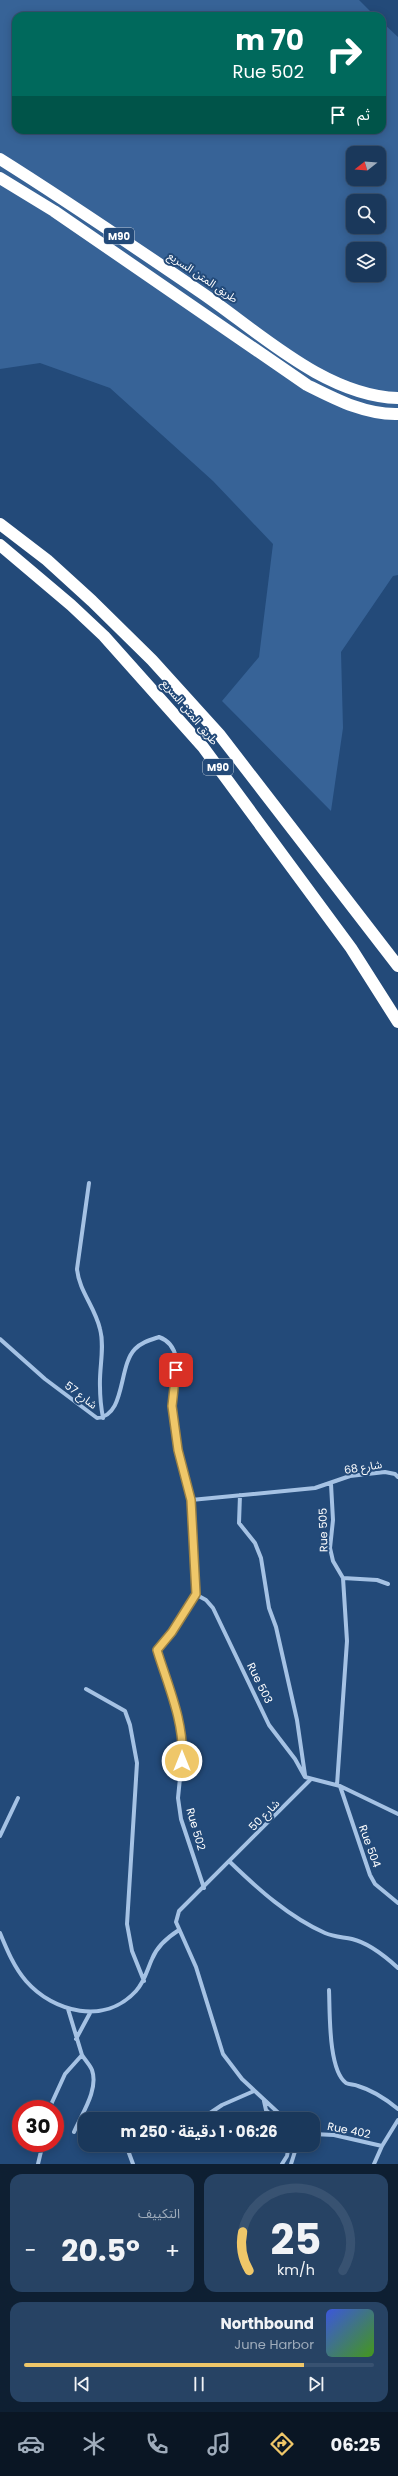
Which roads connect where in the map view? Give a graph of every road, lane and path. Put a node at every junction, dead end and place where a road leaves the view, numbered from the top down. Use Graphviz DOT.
graph roads {
  1 [pos="0,159"];
  2 [pos="0,178"];
  3 [pos="398,398"];
  4 [pos="398,414"];
  5 [pos="0,524"];
  6 [pos="0,545"];
  7 [pos="398,966"];
  8 [pos="398,1022"];
  9 [pos="88,1183"];
  10 [pos="0,1339"];
  11 [pos="103,1418"];
  12 [pos="398,1477"];
  13 [pos="331,1484"];
  14 [pos="240,1495"];
  15 [pos="191,1500"];
  16 [pos="343,1578"];
  17 [pos="388,1584"];
  18 [pos="196,1594"];
  19 [pos="86,1688"];
  20 [pos="305,1777"];
  21 [pos="310,1780"];
  22 [pos="338,1786"];
  23 [pos="18,1798"];
  24 [pos="396,1813"];
  25 [pos="0,1836"];
  26 [pos="230,1862"];
  27 [pos="204,1888"];
  28 [pos="398,1903"];
  29 [pos="179,1930"];
  30 [pos="0,1933"];
  31 [pos="398,1968"];
  32 [pos="144,1981"];
  33 [pos="329,1990"];
  34 [pos="68,2009"];
  35 [pos="90,2012"];
  36 [pos="76,2039"];
  37 [pos="82,2055"];
  38 [pos="254,2091"];
  39 [pos="53,2100"];
  40 [pos="264,2101"];
  41 [pos="398,2110"];
  42 [pos="212,2112"];
  43 [pos="268,2112"];
  44 [pos="278,2112"];
  45 [pos="398,2120"];
  46 [pos="74,2132"];
  47 [pos="320,2134"];
  48 [pos="382,2146"];
  49 [pos="41,2152"];
  50 [pos="129,2152"];
  51 [pos="288,2152"];
  52 [pos="295,2152"];
  53 [pos="38,2164"];
  54 [pos="133,2164"];
  55 [pos="282,2164"];
  56 [pos="291,2164"];
  57 [pos="374,2164"];
  1 -- 3 [label="highway, طريق المتن السريع / M90"];
  2 -- 4 [label="highway, M90"];
  5 -- 7 [label="highway, طريق المتن السريع / M90"];
  6 -- 8 [label="highway, طريق المتن السريع / M90"];
  9 -- 11 [label="street"];
  10 -- 11 [label="street, شارع 57"];
  11 -- 15 [label="street, شارع 57"];
  12 -- 13 [label="street, شارع 68"];
  13 -- 14 [label="street"];
  13 -- 16 [label="street, Rue 505"];
  14 -- 15 [label="street"];
  14 -- 20 [label="street"];
  15 -- 18 [label="street"];
  16 -- 17 [label="street"];
  16 -- 22 [label="street, Rue 505"];
  18 -- 20 [label="street, Rue 503"];
  18 -- 27 [label="street, Rue 502"];
  19 -- 32 [label="street"];
  20 -- 21 [label="street, Rue 503"];
  21 -- 22 [label="street"];
  21 -- 26 [label="street, شارع 50"];
  22 -- 24 [label="street"];
  22 -- 28 [label="street, Rue 504"];
  23 -- 25 [label="street"];
  26 -- 27 [label="street, شارع 50"];
  26 -- 31 [label="street"];
  27 -- 29 [label="street, شارع 50"];
  29 -- 32 [label="street"];
  29 -- 38 [label="street"];
  30 -- 34 [label="street"];
  32 -- 35 [label="street"];
  33 -- 41 [label="street"];
  34 -- 35 [label="street"];
  34 -- 36 [label="street"];
  35 -- 36 [label="street"];
  36 -- 37 [label="street"];
  37 -- 39 [label="street"];
  37 -- 46 [label="street"];
  38 -- 40 [label="street"];
  38 -- 42 [label="street"];
  40 -- 43 [label="street"];
  40 -- 44 [label="street"];
  45 -- 48 [label="street"];
  47 -- 48 [label="street, Rue 402"];
  48 -- 57 [label="street"];
  49 -- 53 [label="street"];
  50 -- 54 [label="street"];
  51 -- 55 [label="street"];
  52 -- 56 [label="street"];
}
